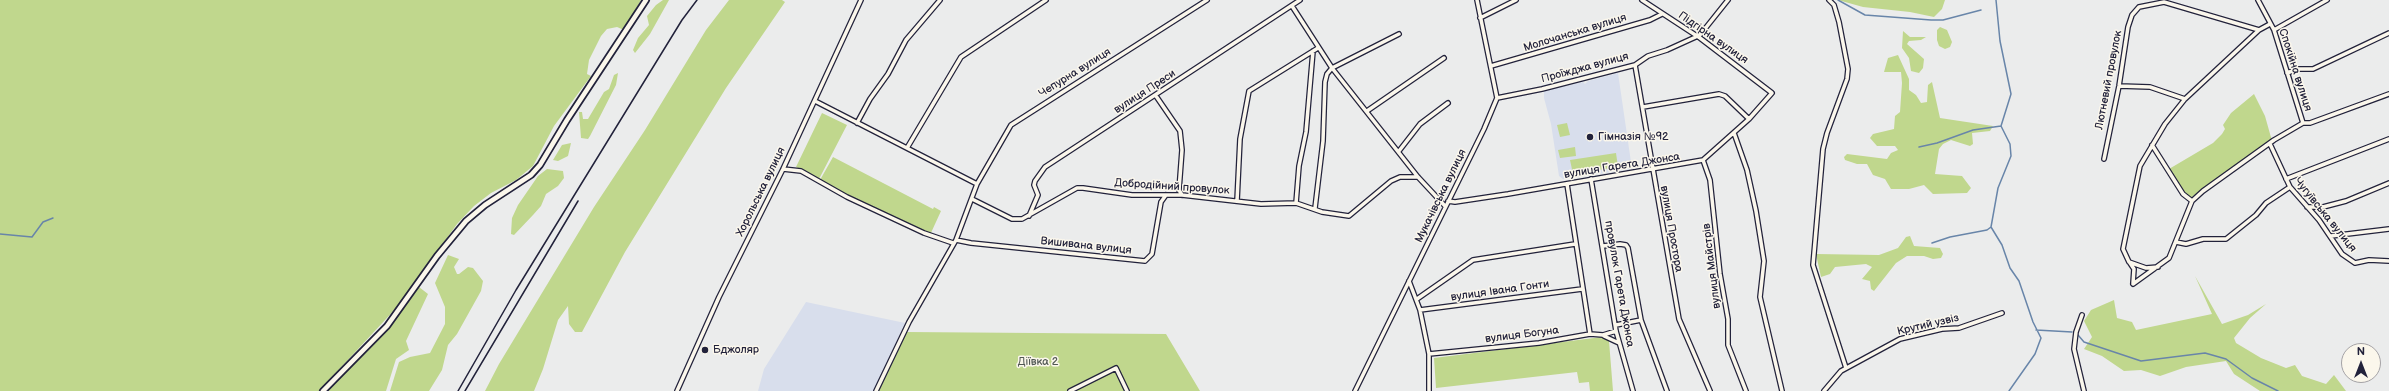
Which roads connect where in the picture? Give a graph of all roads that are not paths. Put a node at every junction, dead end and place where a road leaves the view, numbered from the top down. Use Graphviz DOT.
graph roads {
  1 [pos="646,0"];
  2 [pos="861,0"];
  3 [pos="940,0"];
  4 [pos="1046,0"];
  5 [pos="1207,0"];
  6 [pos="1300,0"];
  7 [pos="1477,0"];
  8 [pos="1516,0"];
  9 [pos="1642,0"];
  10 [pos="1728,0"];
  11 [pos="1829,0"];
  12 [pos="2258,0"];
  13 [pos="2327,0"];
  14 [pos="1292,6"];
  15 [pos="1662,14"];
  16 [pos="1480,18"];
  17 [pos="2270,24"];
  18 [pos="2259,30"];
  19 [pos="2274,30"];
  20 [pos="2389,33"];
  21 [pos="1399,34"];
  22 [pos="1697,36"];
  23 [pos="1318,48"];
  24 [pos="1313,51"];
  25 [pos="1444,58"];
  26 [pos="1636,65"];
  27 [pos="1491,66"];
  28 [pos="1332,68"];
  29 [pos="2287,73"];
  30 [pos="2119,86"];
  31 [pos="1772,93"];
  32 [pos="2389,94"];
  33 [pos="1156,96"];
  34 [pos="1497,98"];
  35 [pos="2185,99"];
  36 [pos="815,101"];
  37 [pos="1448,103"];
  38 [pos="1643,107"];
  39 [pos="1367,111"];
  40 [pos="1749,119"];
  41 [pos="856,123"];
  42 [pos="2303,123"];
  43 [pos="1734,133"];
  44 [pos="2389,139"];
  45 [pos="2270,144"];
  46 [pos="2152,145"];
  47 [pos="907,148"];
  48 [pos="1399,151"];
  49 [pos="2104,158"];
  50 [pos="1703,160"];
  51 [pos="783,169"];
  52 [pos="1652,170"];
  53 [pos="1418,177"];
  54 [pos="1591,179"];
  55 [pos="2286,179"];
  56 [pos="2389,183"];
  57 [pos="977,184"];
  58 [pos="1567,184"];
  59 [pos="2290,187"];
  60 [pos="1166,195"];
  61 [pos="1182,195"];
  62 [pos="972,199"];
  63 [pos="1237,201"];
  64 [pos="1448,201"];
  65 [pos="2192,201"];
  66 [pos="1296,203"];
  67 [pos="1445,206"];
  68 [pos="1315,208"];
  69 [pos="2308,208"];
  70 [pos="1029,216"];
  71 [pos="2389,229"];
  72 [pos="2331,236"];
  73 [pos="954,242"];
  74 [pos="2176,242"];
  75 [pos="1575,244"];
  76 [pos="1603,246"];
  77 [pos="2389,261"];
  78 [pos="2130,262"];
  79 [pos="2159,267"];
  80 [pos="1409,281"];
  81 [pos="1582,289"];
  82 [pos="1417,299"];
  83 [pos="1420,310"];
  84 [pos="2002,313"];
  85 [pos="2082,315"];
  86 [pos="1641,320"];
  87 [pos="1616,325"];
  88 [pos="1616,331"];
  89 [pos="1590,334"];
  90 [pos="1603,335"];
  91 [pos="1619,344"];
  92 [pos="1429,354"];
  93 [pos="1846,368"];
  94 [pos="323,391"];
  95 [pos="677,391"];
  96 [pos="876,391"];
  97 [pos="1070,391"];
  98 [pos="1127,391"];
  99 [pos="1355,391"];
  100 [pos="1429,391"];
  101 [pos="1633,391"];
  102 [pos="1667,391"];
  103 [pos="1710,391"];
  104 [pos="1746,391"];
  105 [pos="1782,391"];
  106 [pos="1824,391"];
  107 [pos="2084,391"];
  1 -- 94 [label="street"];
  2 -- 36 [label="street, Хорольська вулиця"];
  3 -- 41 [label="street"];
  4 -- 47 [label="street"];
  5 -- 57 [label="street, Чепурна вулиця"];
  6 -- 14 [label="street, вулиця Преси"];
  7 -- 16 [label="street"];
  8 -- 16 [label="street"];
  9 -- 15 [label="street, Підгірна вулиця"];
  10 -- 22 [label="street, Проїжджа вулиця"];
  11 -- 93 [label="street"];
  12 -- 17 [label="street, Спокійна вулиця"];
  13 -- 19 [label="street"];
  14 -- 23 [label="street"];
  14 -- 33 [label="street, вулиця Преси"];
  15 -- 22 [label="street, Підгірна вулиця"];
  15 -- 27 [label="street, Молочанська вулиця"];
  16 -- 27 [label="street"];
  17 -- 18 [label="street"];
  17 -- 19 [label="street, Спокійна вулиця"];
  18 -- 30 [label="street, Лютневий провулок"];
  18 -- 35 [label="street"];
  19 -- 29 [label="street, Спокійна вулиця"];
  20 -- 29 [label="street"];
  21 -- 28 [label="street"];
  22 -- 26 [label="street, Проїжджа вулиця"];
  22 -- 31 [label="street, Підгірна вулиця"];
  23 -- 24 [label="street"];
  23 -- 28 [label="street"];
  24 -- 63 [label="street"];
  24 -- 66 [label="street"];
  25 -- 39 [label="street"];
  26 -- 34 [label="street, Проїжджа вулиця"];
  26 -- 38 [label="street, вулиця Простора"];
  27 -- 34 [label="street"];
  28 -- 39 [label="street"];
  28 -- 68 [label="street"];
  29 -- 42 [label="street, Спокійна вулиця"];
  30 -- 35 [label="street"];
  30 -- 49 [label="street, Лютневий провулок"];
  31 -- 40 [label="street, вулиця Гарета Джонса"];
  32 -- 42 [label="street"];
  33 -- 61 [label="street"];
  33 -- 70 [label="street, вулиця Преси"];
  34 -- 64 [label="street, Мукачівська вулиця"];
  35 -- 46 [label="street"];
  36 -- 41 [label="street"];
  36 -- 51 [label="street, Хорольська вулиця"];
  37 -- 48 [label="street"];
  38 -- 40 [label="street"];
  38 -- 52 [label="street, вулиця Простора"];
  39 -- 48 [label="street"];
  40 -- 43 [label="street, вулиця Гарета Джонса"];
  41 -- 47 [label="street"];
  42 -- 45 [label="street"];
  43 -- 50 [label="street, вулиця Гарета Джонса"];
  43 -- 105 [label="street"];
  44 -- 55 [label="street"];
  45 -- 55 [label="street, Чугуївська вулиця"];
  45 -- 65 [label="street"];
  46 -- 65 [label="street"];
  46 -- 78 [label="street"];
  47 -- 57 [label="street"];
  48 -- 53 [label="street"];
  50 -- 52 [label="street, вулиця Гарета Джонса"];
  50 -- 104 [label="street, вулиця Майстрів"];
  51 -- 73 [label="street, Вишивана вулиця"];
  51 -- 95 [label="street, Хорольська вулиця"];
  52 -- 54 [label="street, вулиця Гарета Джонса"];
  52 -- 103 [label="street, вулиця Простора"];
  53 -- 67 [label="street"];
  53 -- 68 [label="street, Добродійний провулок"];
  54 -- 58 [label="street, вулиця Гарета Джонса"];
  54 -- 76 [label="street, провулок Гарета Джонса"];
  55 -- 59 [label="street, Чугуївська вулиця"];
  56 -- 69 [label="street"];
  57 -- 62 [label="street, Чепурна вулиця"];
  58 -- 64 [label="street, вулиця Гарета Джонса"];
  58 -- 75 [label="street"];
  59 -- 69 [label="street, Чугуївська вулиця"];
  59 -- 74 [label="street"];
  60 -- 61 [label="street, Добродійний провулок"];
  60 -- 70 [label="street, Добродійний провулок"];
  60 -- 73 [label="street, Вишивана вулиця"];
  61 -- 63 [label="street, Добродійний провулок"];
  62 -- 70 [label="street, Добродійний провулок"];
  62 -- 73 [label="street, Чепурна вулиця"];
  63 -- 66 [label="street, Добродійний провулок"];
  64 -- 67 [label="street, Мукачівська вулиця"];
  65 -- 74 [label="street"];
  66 -- 68 [label="street, Добродійний провулок"];
  67 -- 80 [label="street, Мукачівська вулиця"];
  69 -- 72 [label="street, Чугуївська вулиця"];
  71 -- 72 [label="street"];
  72 -- 77 [label="street, Чугуївська вулиця"];
  73 -- 96 [label="street, Чепурна вулиця"];
  74 -- 79 [label="street"];
  75 -- 81 [label="street"];
  75 -- 82 [label="street"];
  76 -- 86 [label="street"];
  76 -- 87 [label="street, провулок Гарета Джонса"];
  78 -- 79 [label="street"];
  78 -- 79 [label="street"];
  80 -- 82 [label="street"];
  80 -- 99 [label="street, Мукачівська вулиця"];
  81 -- 83 [label="street, вулиця Івана Гонти"];
  81 -- 89 [label="street"];
  82 -- 83 [label="street"];
  83 -- 92 [label="street"];
  84 -- 93 [label="street, Крутий узвіз"];
  85 -- 107 [label="street"];
  86 -- 87 [label="street"];
  86 -- 102 [label="street"];
  87 -- 88 [label="street, провулок Гарета Джонса"];
  88 -- 90 [label="street, вулиця Богуна"];
  88 -- 91 [label="street, провулок Гарета Джонса"];
  89 -- 90 [label="street, вулиця Богуна"];
  89 -- 92 [label="street, вулиця Богуна"];
  90 -- 91 [label="street"];
  91 -- 101 [label="street, провулок Гарета Джонса"];
  92 -- 100 [label="street"];
  93 -- 106 [label="street, Крутий узвіз"];
  97 -- 98 [label="street"];
}
